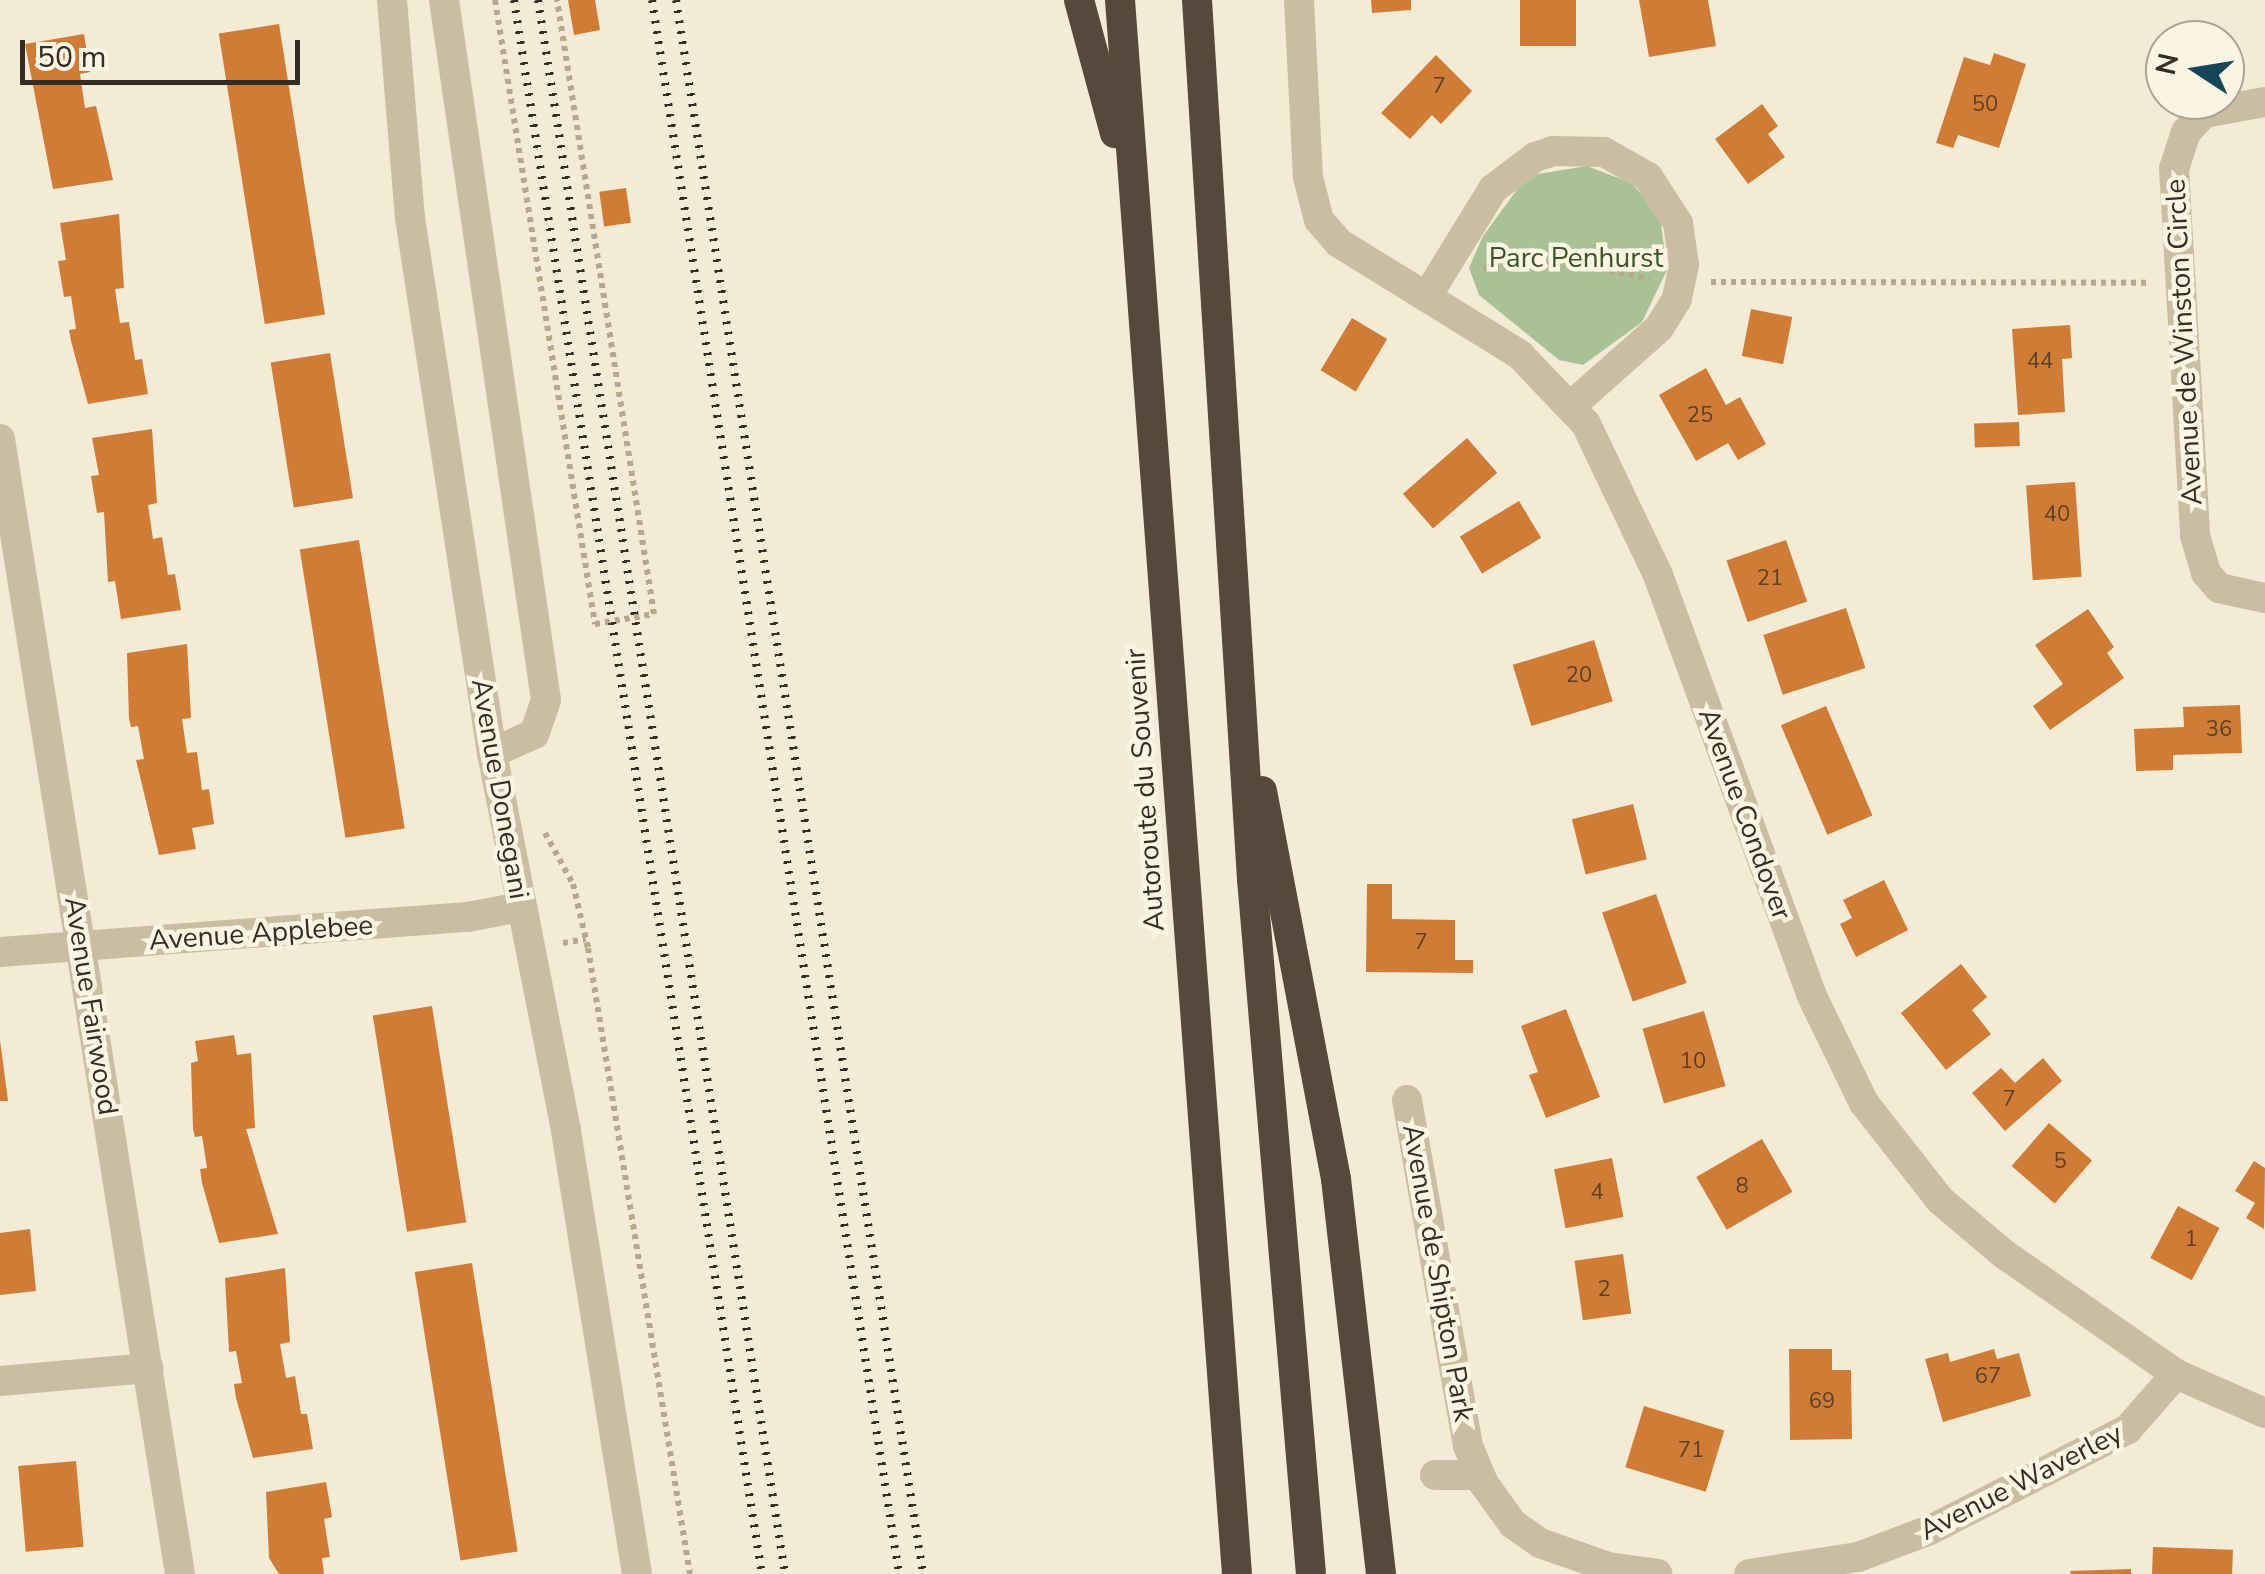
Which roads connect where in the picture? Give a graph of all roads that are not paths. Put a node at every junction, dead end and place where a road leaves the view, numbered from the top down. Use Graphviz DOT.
graph roads {
  1 [pos="392,0"];
  2 [pos="444,0"];
  3 [pos="1079,0"];
  4 [pos="1120,0"];
  5 [pos="1197,0"];
  6 [pos="1299,0"];
  7 [pos="2265,102"];
  8 [pos="1132,194"];
  9 [pos="1429,294"];
  10 [pos="1573,404"];
  11 [pos="0,439"];
  12 [pos="5,502"];
  13 [pos="2265,598"];
  14 [pos="1236,655"];
  15 [pos="492,753"];
  16 [pos="521,907"];
  17 [pos="82,946"];
  18 [pos="0,952"];
  19 [pos="1407,1100"];
  20 [pos="148,1368"];
  21 [pos="2176,1374"];
  22 [pos="0,1380"];
  23 [pos="2265,1413"];
  24 [pos="1474,1460"];
  25 [pos="1435,1475"];
  26 [pos="180,1574"];
  27 [pos="637,1574"];
  28 [pos="1237,1574"];
  29 [pos="1311,1574"];
  30 [pos="1381,1574"];
  31 [pos="1658,1574"];
  32 [pos="1749,1574"];
  1 -- 15 [label="street, Avenue Donegani"];
  2 -- 15 [label="street"];
  3 -- 8 [label="highway"];
  4 -- 8 [label="highway, Autoroute du Souvenir"];
  5 -- 14 [label="highway"];
  6 -- 9 [label="street, Avenue Condover"];
  7 -- 13 [label="street, Avenue de Winston Circle"];
  8 -- 28 [label="highway, Autoroute du Souvenir"];
  9 -- 10 [label="street, Avenue Condover"];
  9 -- 10 [label="street"];
  10 -- 21 [label="street, Avenue Condover"];
  11 -- 12 [label="street, Avenue Fairwood"];
  12 -- 17 [label="street, Avenue Fairwood"];
  14 -- 29 [label="highway"];
  14 -- 30 [label="highway"];
  15 -- 16 [label="street, Avenue Donegani"];
  16 -- 17 [label="street, Avenue Applebee"];
  16 -- 27 [label="street, Avenue Donegani"];
  17 -- 18 [label="street, Avenue Applebee"];
  17 -- 20 [label="street, Avenue Fairwood"];
  19 -- 24 [label="street, Avenue de Shipton Park"];
  20 -- 22 [label="street"];
  20 -- 26 [label="street, Avenue Fairwood"];
  21 -- 23 [label="street"];
  21 -- 32 [label="street, Avenue Waverley"];
  24 -- 25 [label="street"];
  24 -- 31 [label="street"];
}
